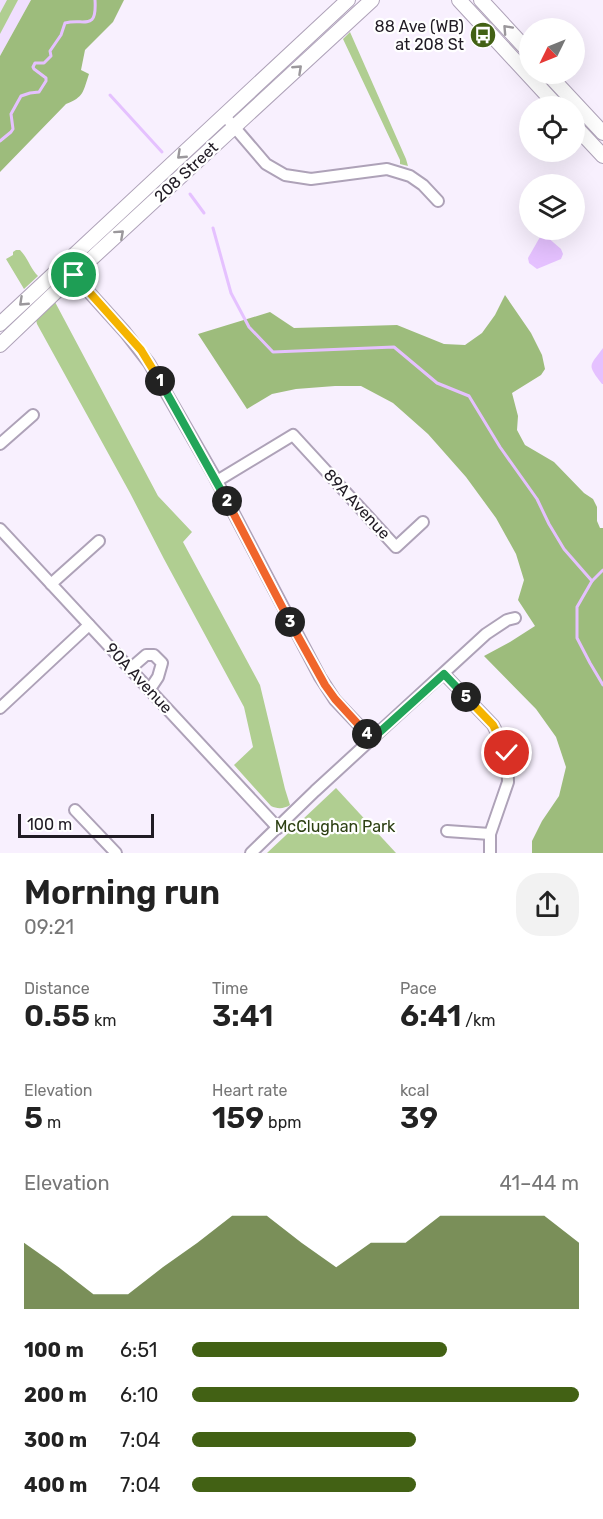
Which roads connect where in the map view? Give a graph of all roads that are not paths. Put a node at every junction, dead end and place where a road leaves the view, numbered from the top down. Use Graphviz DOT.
graph roads {
  1 [pos="348,0"];
  2 [pos="372,0"];
  3 [pos="459,0"];
  4 [pos="481,0"];
  5 [pos="519,41"];
  6 [pos="557,84"];
  7 [pos="548,96"];
  8 [pos="224,115"];
  9 [pos="235,128"];
  10 [pos="603,133"];
  11 [pos="585,137"];
  12 [pos="603,156"];
  13 [pos="438,201"];
  14 [pos="64,265"];
  15 [pos="74,275"];
  16 [pos="0,324"];
  17 [pos="0,345"];
  18 [pos="33,415"];
  19 [pos="0,444"];
  20 [pos="217,481"];
  21 [pos="423,522"];
  22 [pos="0,529"];
  23 [pos="99,540"];
  24 [pos="51,584"];
  25 [pos="514,618"];
  26 [pos="89,625"];
  27 [pos="130,668"];
  28 [pos="444,674"];
  29 [pos="150,689"];
  30 [pos="0,708"];
  31 [pos="372,739"];
  32 [pos="75,810"];
  33 [pos="278,828"];
  34 [pos="447,831"];
  35 [pos="490,834"];
  36 [pos="116,853"];
  37 [pos="251,853"];
  38 [pos="490,853"];
  1 -- 8 [label="main road, 208 Street"];
  9 -- 2 [label="main road, 208 Street, one-way"];
  3 -- 7 [label="main road"];
  5 -- 4 [label="main road, one-way"];
  6 -- 10 [label="main road"];
  8 -- 9 [label="street"];
  8 -- 14 [label="main road, 208 Street, one-way"];
  9 -- 13 [label="street"];
  15 -- 9 [label="main road, 208 Street, one-way"];
  11 -- 12 [label="main road"];
  14 -- 15 [label="street"];
  14 -- 16 [label="main road, 208 Street, one-way"];
  15 -- 17 [label="main road, 208 Street"];
  15 -- 20 [label="street"];
  18 -- 19 [label="street"];
  20 -- 21 [label="street, 89A Avenue"];
  20 -- 31 [label="street"];
  22 -- 24 [label="street, 90A Avenue"];
  23 -- 24 [label="street"];
  24 -- 26 [label="street, 90A Avenue"];
  25 -- 28 [label="street"];
  26 -- 27 [label="street, 90A Avenue"];
  26 -- 30 [label="street"];
  27 -- 29 [label="street, 90A Avenue"];
  27 -- 29 [label="street"];
  28 -- 31 [label="street"];
  28 -- 35 [label="street"];
  29 -- 33 [label="street, 90A Avenue"];
  31 -- 33 [label="street"];
  32 -- 36 [label="street"];
  33 -- 37 [label="street"];
  34 -- 35 [label="street"];
  35 -- 38 [label="street"];
}
